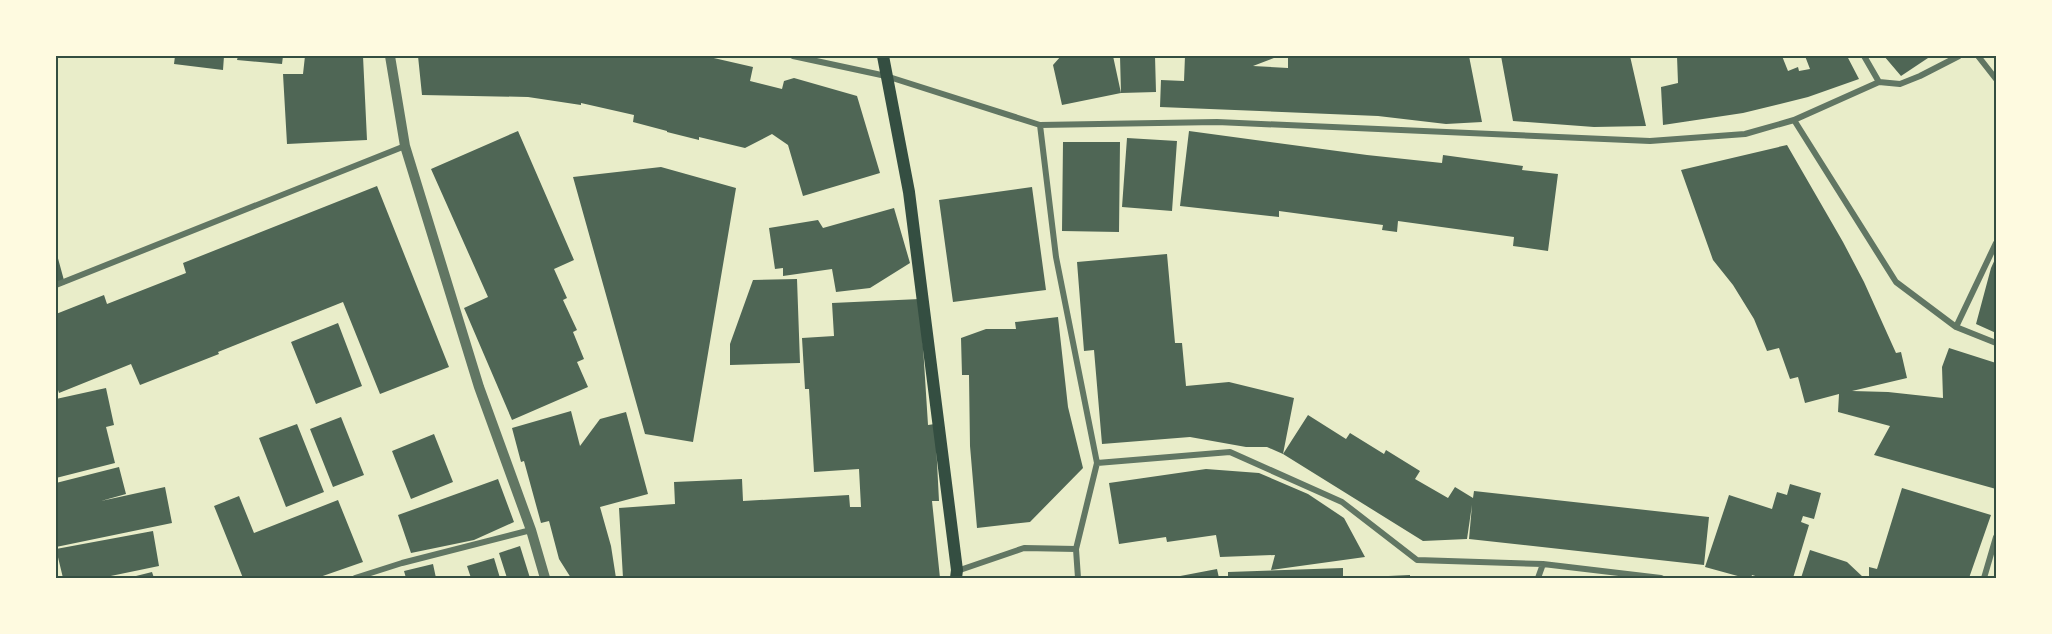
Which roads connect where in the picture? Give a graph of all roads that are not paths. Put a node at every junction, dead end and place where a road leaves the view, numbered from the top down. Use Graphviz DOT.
graph roads {
  1 [pos="390,56"];
  2 [pos="793,56"];
  3 [pos="883,56"];
  4 [pos="1864,56"];
  5 [pos="1959,56"];
  6 [pos="1978,56"];
  7 [pos="885,76"];
  8 [pos="1996,80"];
  9 [pos="1879,82"];
  10 [pos="1794,120"];
  11 [pos="1040,125"];
  12 [pos="405,146"];
  13 [pos="1996,243"];
  14 [pos="56,285"];
  15 [pos="1956,327"];
  16 [pos="1996,344"];
  17 [pos="1097,463"];
  18 [pos="531,530"];
  19 [pos="1996,537"];
  20 [pos="1076,549"];
  21 [pos="1543,564"];
  22 [pos="955,576"];
  23 [pos="355,579"];
  24 [pos="545,579"];
  25 [pos="1077,579"];
  26 [pos="1538,579"];
  27 [pos="1661,579"];
  28 [pos="1984,579"];
  1 -- 12 [label="street"];
  2 -- 7 [label="street"];
  3 -- 7 [label="main road"];
  4 -- 9 [label="street"];
  5 -- 9 [label="street"];
  6 -- 8 [label="street"];
  7 -- 11 [label="street"];
  7 -- 22 [label="main road"];
  9 -- 10 [label="street"];
  10 -- 11 [label="street"];
  10 -- 15 [label="street"];
  11 -- 17 [label="street"];
  12 -- 14 [label="street"];
  12 -- 18 [label="street"];
  13 -- 15 [label="street"];
  15 -- 16 [label="street"];
  17 -- 20 [label="street"];
  17 -- 21 [label="street"];
  18 -- 23 [label="street"];
  18 -- 24 [label="street"];
  19 -- 28 [label="street"];
  20 -- 22 [label="street"];
  20 -- 25 [label="street"];
  21 -- 26 [label="street"];
  21 -- 27 [label="street"];
}
